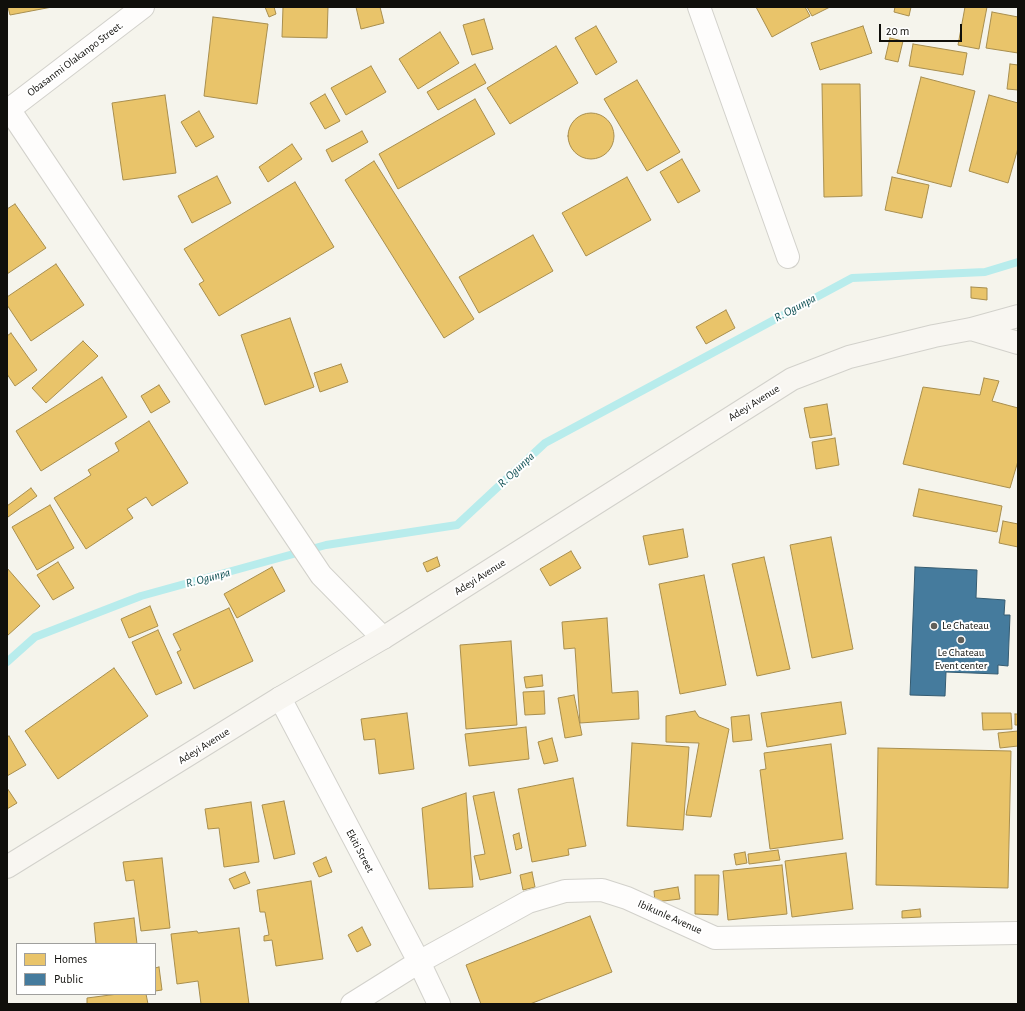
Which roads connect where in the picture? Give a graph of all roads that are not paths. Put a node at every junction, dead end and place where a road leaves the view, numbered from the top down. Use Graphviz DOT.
graph roads {
  1 [pos="142,7"];
  2 [pos="700,7"];
  3 [pos="8,110"];
  4 [pos="788,256"];
  5 [pos="1018,316"];
  6 [pos="971,329"];
  7 [pos="1018,343"];
  8 [pos="383,638"];
  9 [pos="280,698"];
  10 [pos="7,867"];
  11 [pos="1018,933"];
  12 [pos="419,962"];
  13 [pos="352,1004"];
  14 [pos="439,1004"];
  1 -- 3 [label="street, Obasanmi Olakanpo Street."];
  2 -- 4 [label="street"];
  3 -- 8 [label="street"];
  5 -- 6 [label="street, Adeyi Avenue"];
  6 -- 7 [label="street, Adeyi Avenue"];
  6 -- 8 [label="street, Adeyi Avenue"];
  8 -- 9 [label="street, Adeyi Avenue"];
  9 -- 10 [label="street, Adeyi Avenue"];
  9 -- 12 [label="street, Ekiti Street"];
  11 -- 12 [label="street, Ibikunle Avenue"];
  12 -- 13 [label="street, Ibikunle Avenue"];
  12 -- 14 [label="street, Ekiti Street"];
}
